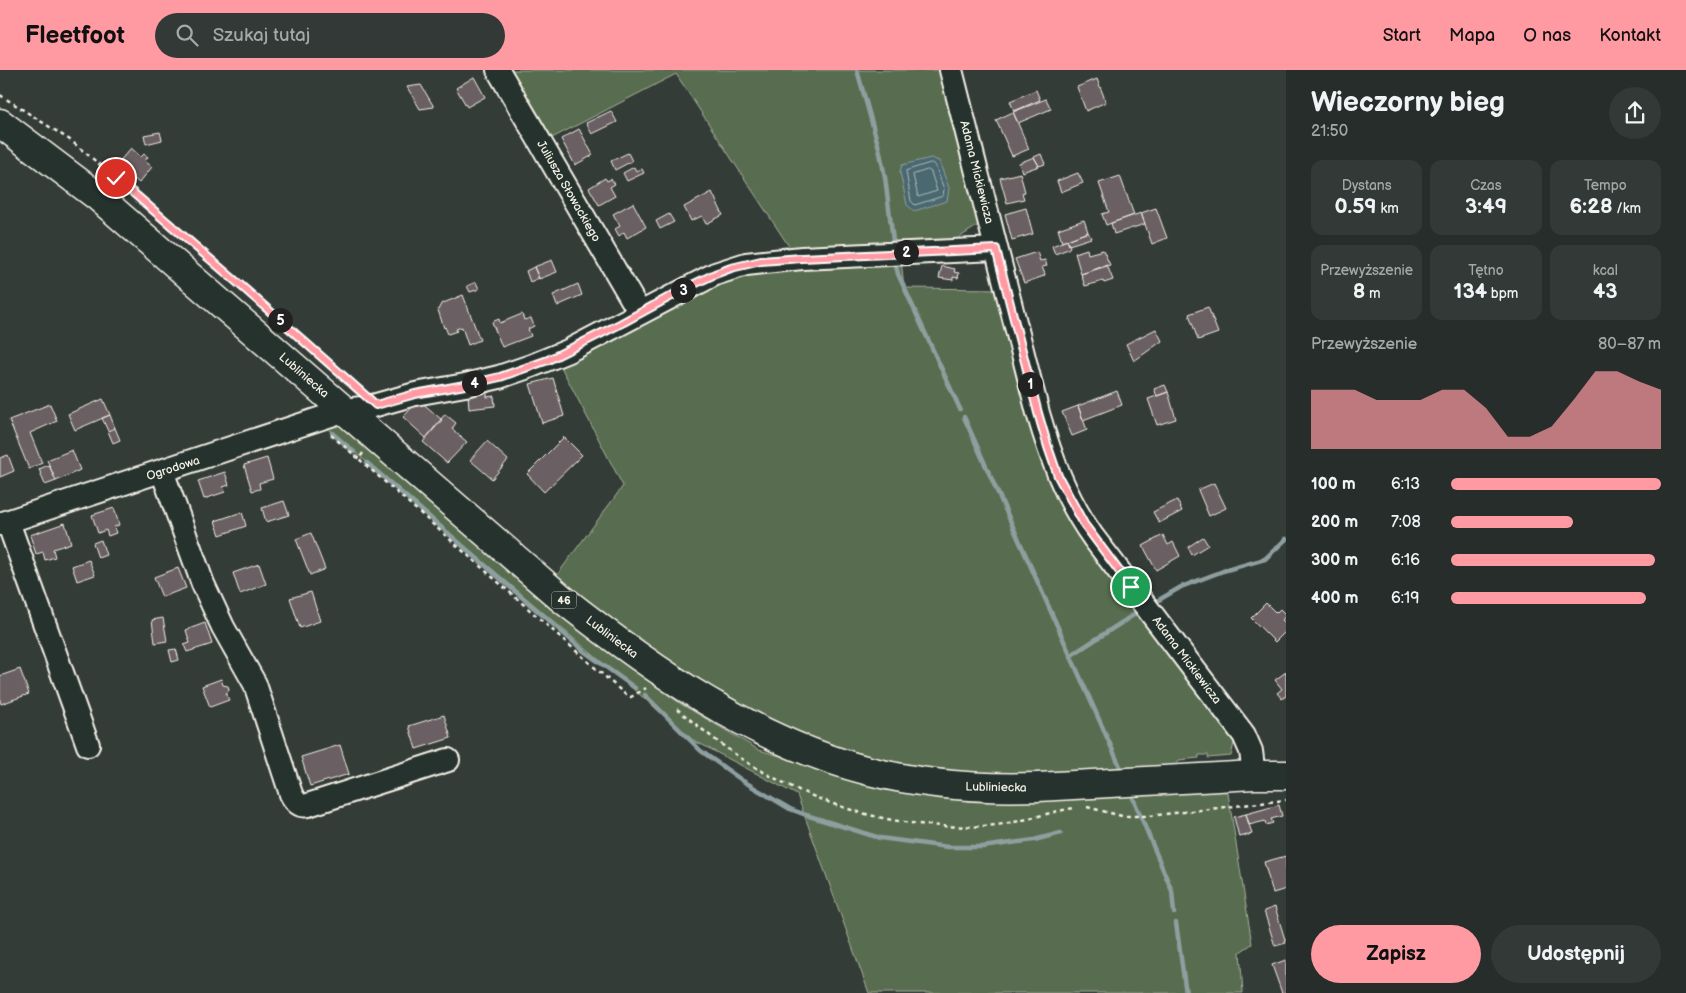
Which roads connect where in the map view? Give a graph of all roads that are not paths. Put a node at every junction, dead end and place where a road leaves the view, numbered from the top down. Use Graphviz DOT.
graph roads {
  1 [pos="498,70"];
  2 [pos="951,70"];
  3 [pos="0,123"];
  4 [pos="996,249"];
  5 [pos="640,313"];
  6 [pos="346,410"];
  7 [pos="162,471"];
  8 [pos="4,523"];
  9 [pos="88,745"];
  10 [pos="448,760"];
  11 [pos="1254,775"];
  12 [pos="1286,782"];
  1 -- 5 [label="street, Juliusza Słowackiego"];
  2 -- 4 [label="street, Adama Mickiewicza"];
  3 -- 6 [label="main road, Lubliniecka / 46"];
  4 -- 5 [label="street, Ogrodowa"];
  4 -- 11 [label="street, Adama Mickiewicza"];
  5 -- 6 [label="street, Ogrodowa"];
  6 -- 7 [label="street, Ogrodowa"];
  6 -- 11 [label="main road, Lubliniecka / 46"];
  7 -- 8 [label="street, Ogrodowa"];
  7 -- 10 [label="street"];
  8 -- 9 [label="street"];
  11 -- 12 [label="main road, Lubliniecka / 46"];
}
